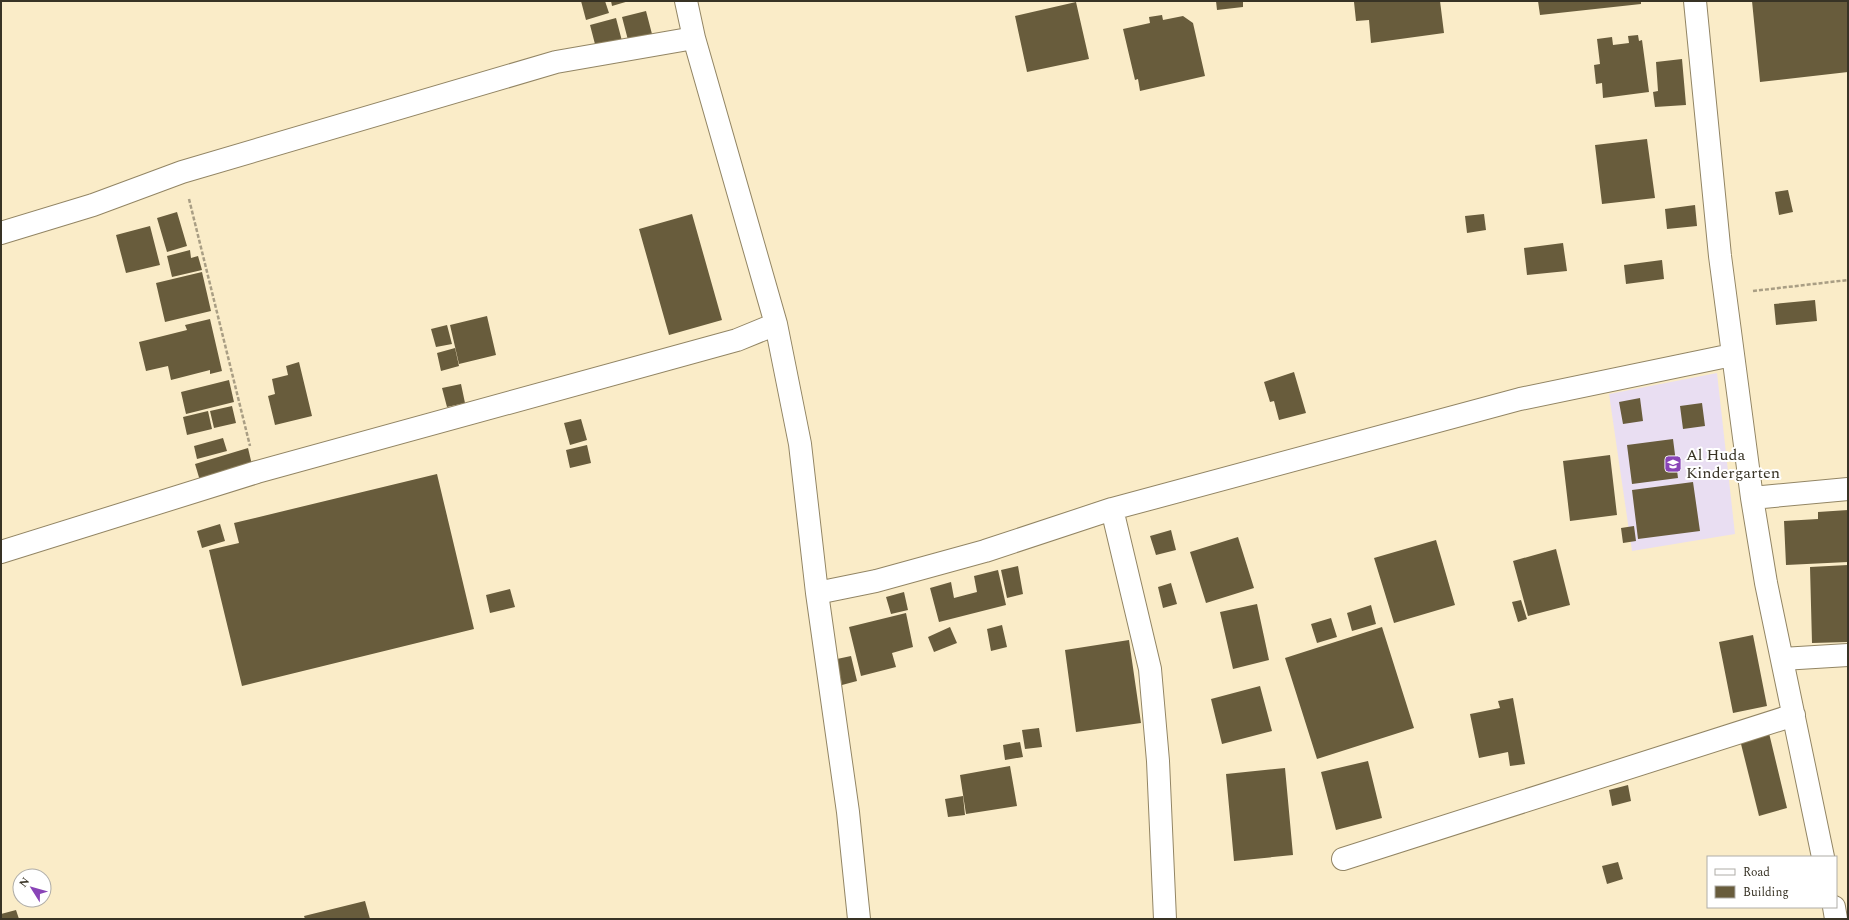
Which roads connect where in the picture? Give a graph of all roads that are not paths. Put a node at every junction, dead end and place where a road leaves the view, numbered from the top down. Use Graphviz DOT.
graph roads {
  1 [pos="686,1"];
  2 [pos="1695,1"];
  3 [pos="694,38"];
  4 [pos="1,233"];
  5 [pos="776,324"];
  6 [pos="1732,355"];
  7 [pos="1848,489"];
  8 [pos="1752,498"];
  9 [pos="1112,510"];
  10 [pos="1,552"];
  11 [pos="817,593"];
  12 [pos="1848,655"];
  13 [pos="1782,659"];
  14 [pos="1794,714"];
  15 [pos="1823,856"];
  16 [pos="1343,859"];
  17 [pos="1834,908"];
  18 [pos="858,919"];
  19 [pos="1165,919"];
  20 [pos="1836,919"];
  1 -- 3 [label="street"];
  2 -- 6 [label="street"];
  3 -- 4 [label="street"];
  3 -- 5 [label="street"];
  5 -- 10 [label="street"];
  5 -- 11 [label="street"];
  6 -- 8 [label="street"];
  6 -- 9 [label="street"];
  7 -- 8 [label="street"];
  8 -- 13 [label="street"];
  9 -- 11 [label="street"];
  9 -- 19 [label="street"];
  11 -- 18 [label="street"];
  12 -- 13 [label="street"];
  13 -- 14 [label="street"];
  14 -- 15 [label="street"];
  14 -- 16 [label="street"];
  17 -- 20 [label="street"];
}
